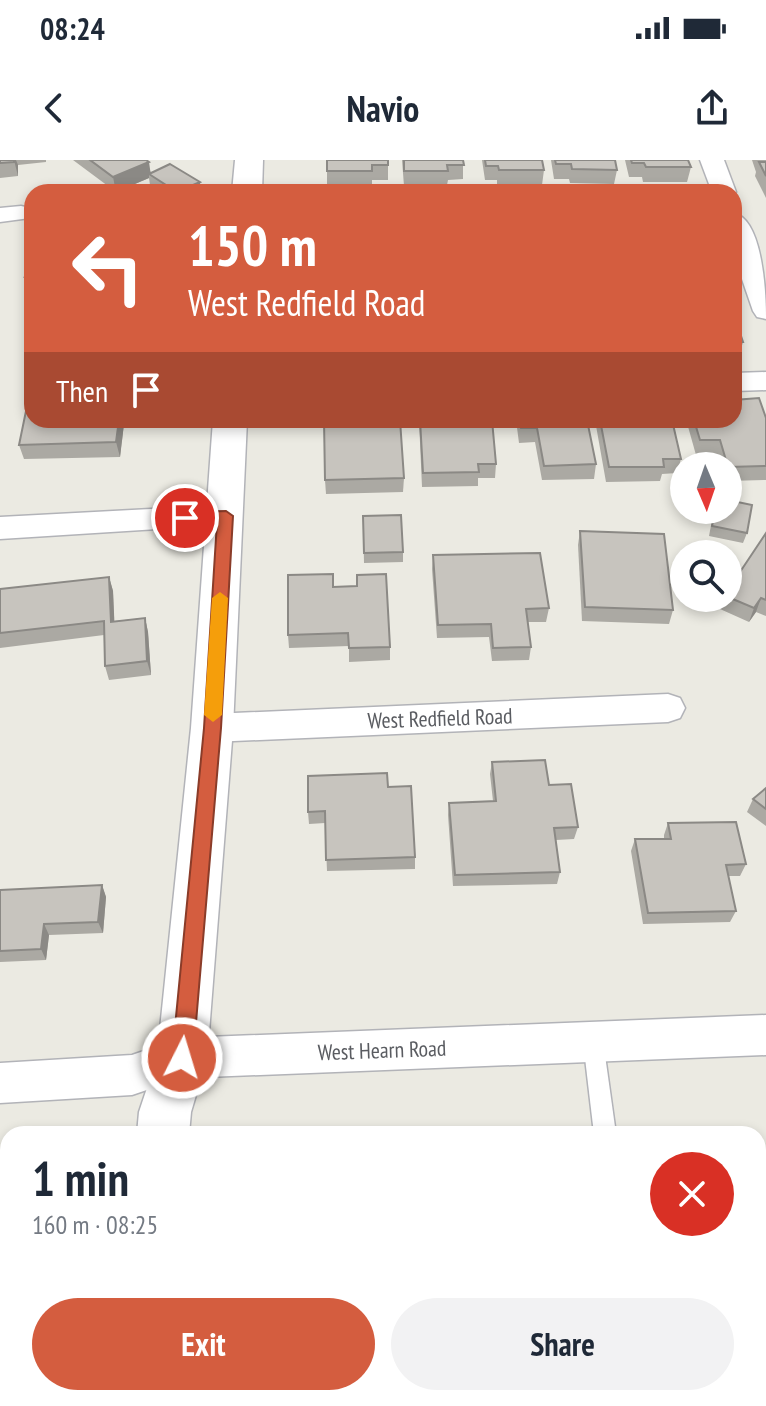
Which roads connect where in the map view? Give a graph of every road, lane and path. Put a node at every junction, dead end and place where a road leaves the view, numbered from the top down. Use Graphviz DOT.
graph roads {
  1 [pos="249,160"];
  2 [pos="712,160"];
  3 [pos="248,184"];
  4 [pos="721,184"];
  5 [pos="742,243"];
  6 [pos="766,311"];
  7 [pos="766,381"];
  8 [pos="742,382"];
  9 [pos="230,428"];
  10 [pos="226,516"];
  11 [pos="0,528"];
  12 [pos="668,708"];
  13 [pos="212,728"];
  14 [pos="766,1035"];
  15 [pos="593,1041"];
  16 [pos="182,1058"];
  17 [pos="0,1083"];
  18 [pos="164,1126"];
  19 [pos="604,1126"];
  1 -- 3 [label="street"];
  2 -- 4 [label="street"];
  5 -- 6 [label="street"];
  7 -- 8 [label="street"];
  9 -- 10 [label="street"];
  10 -- 11 [label="street"];
  10 -- 13 [label="street"];
  12 -- 13 [label="street, West Redfield Road"];
  13 -- 16 [label="street"];
  14 -- 15 [label="street, West Hearn Road"];
  15 -- 16 [label="street, West Hearn Road"];
  15 -- 19 [label="lane"];
  16 -- 17 [label="street, West Hearn Road"];
  16 -- 18 [label="street"];
}
